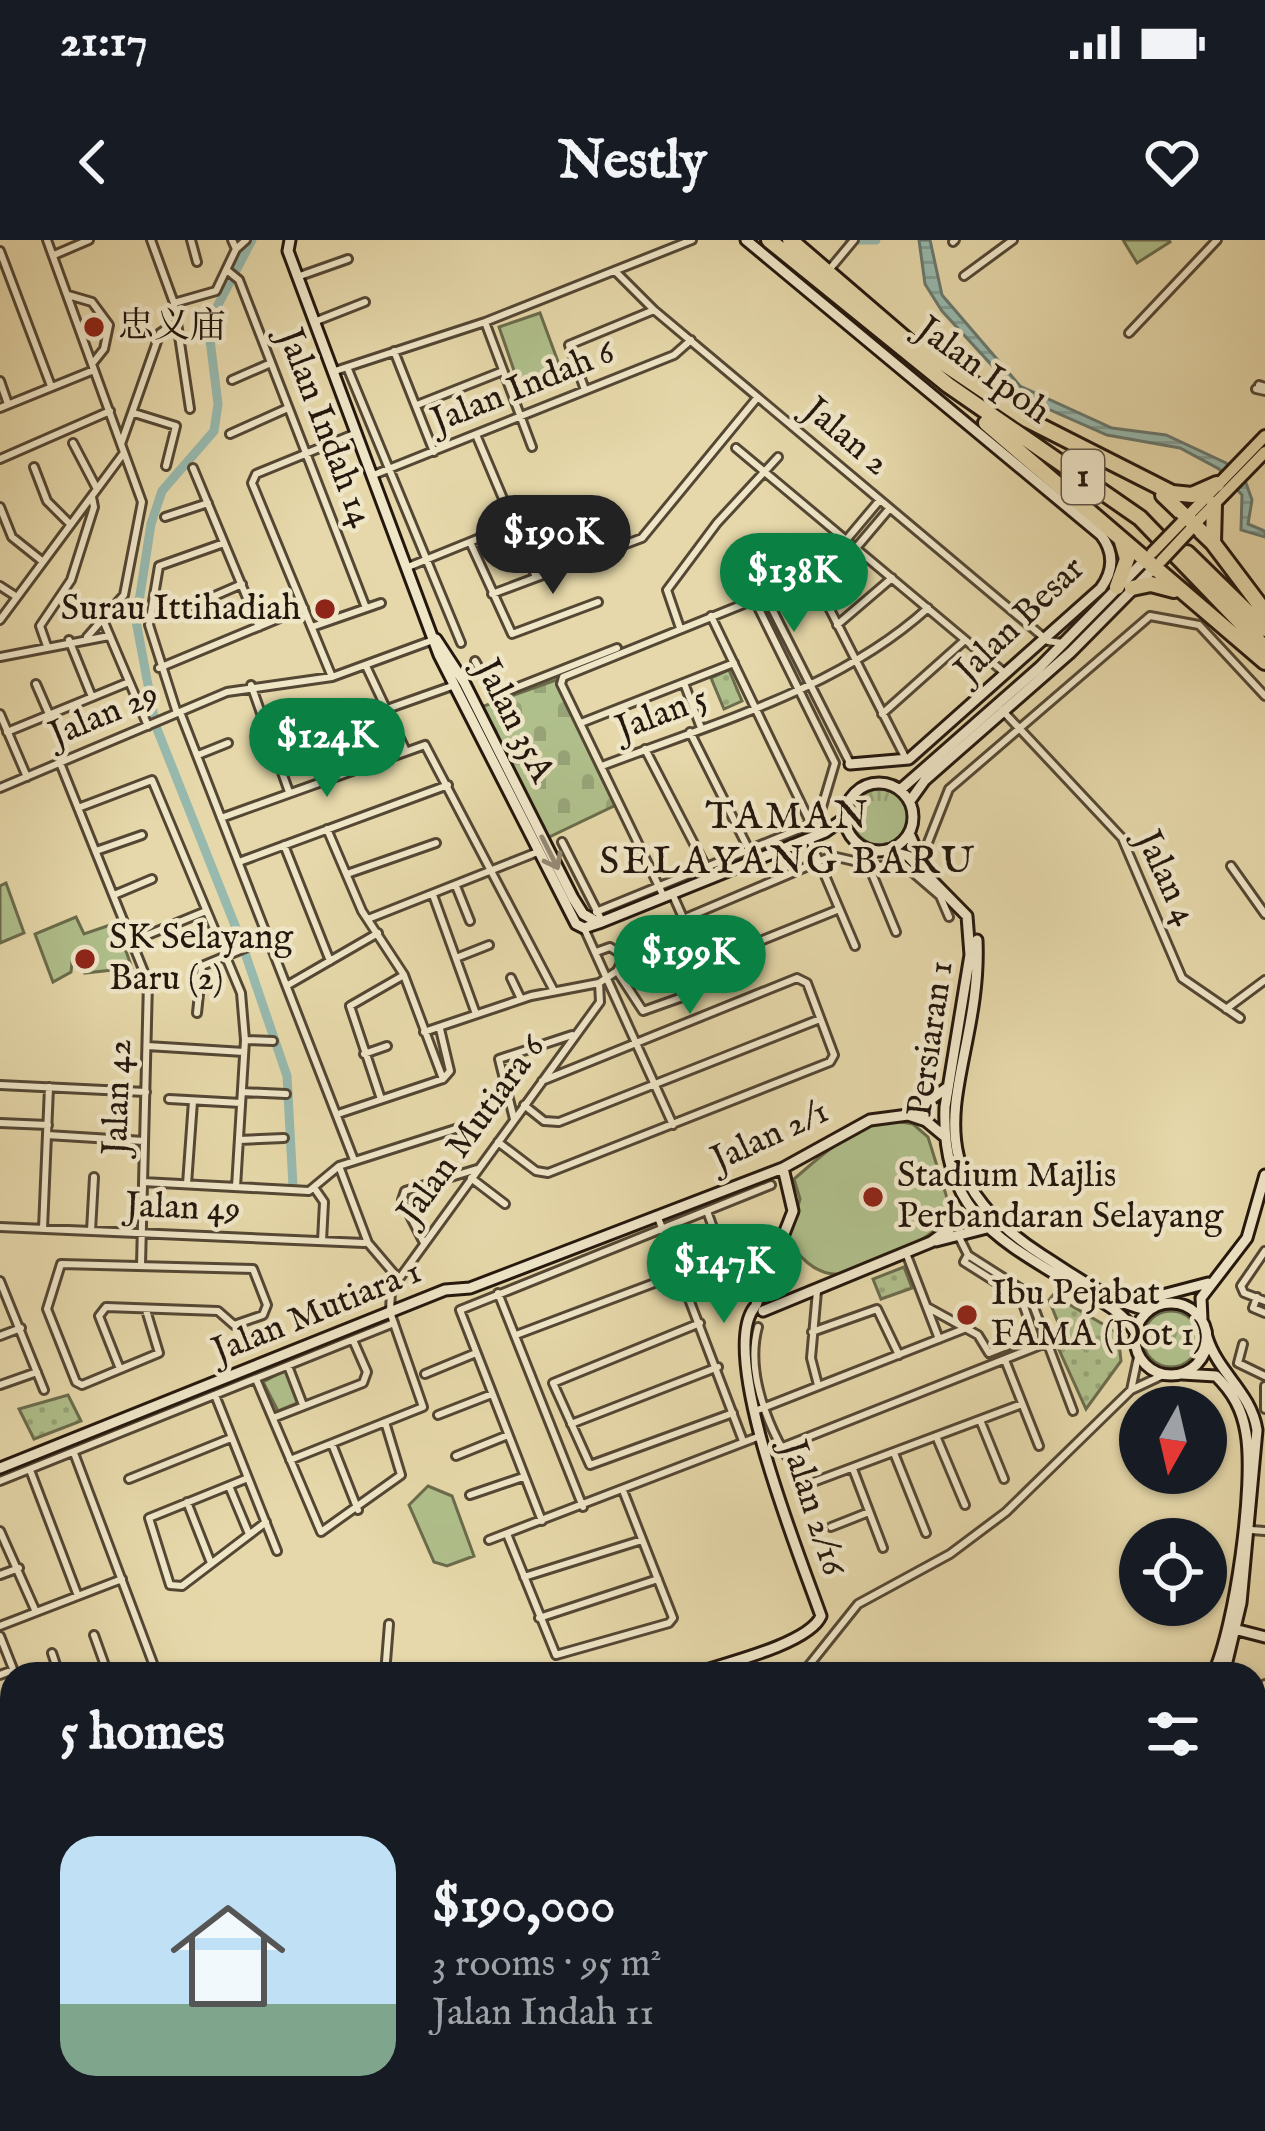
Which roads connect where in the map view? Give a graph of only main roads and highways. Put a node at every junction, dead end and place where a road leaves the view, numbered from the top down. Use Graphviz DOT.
graph roads {
  1 [pos="765,240"];
  2 [pos="790,240"];
  3 [pos="815,280"];
  4 [pos="875,314"];
  5 [pos="879,332"];
  6 [pos="1265,436"];
  7 [pos="1265,452"];
  8 [pos="1238,470"];
  9 [pos="1140,478"];
  10 [pos="1218,493"];
  11 [pos="1188,523"];
  12 [pos="1116,532"];
  13 [pos="1213,543"];
  14 [pos="1153,561"];
  15 [pos="1184,595"];
  16 [pos="1265,612"];
  17 [pos="1265,633"];
  18 [pos="1265,648"];
  19 [pos="1265,662"];
  1 -- 3 [label="highway, Jalan Ipoh / 1"];
  2 -- 3 [label="highway, Jalan Ipoh / 1"];
  3 -- 4 [label="highway, Jalan Ipoh / 1"];
  3 -- 5 [label="highway, Jalan Ipoh / 1"];
  4 -- 9 [label="highway"];
  4 -- 17 [label="highway, Jalan Ipoh / 1"];
  5 -- 12 [label="highway"];
  5 -- 18 [label="highway, Jalan Ipoh / 1"];
  6 -- 8 [label="main road"];
  7 -- 8 [label="main road"];
  8 -- 10 [label="main road"];
  9 -- 10 [label="highway"];
  9 -- 11 [label="highway"];
  10 -- 11 [label="main road"];
  10 -- 11 [label="main road"];
  10 -- 13 [label="highway"];
  11 -- 13 [label="highway"];
  11 -- 14 [label="main road, bridge"];
  12 -- 14 [label="highway"];
  12 -- 15 [label="highway"];
  13 -- 16 [label="highway"];
  14 -- 15 [label="highway"];
  15 -- 19 [label="highway"];
}
